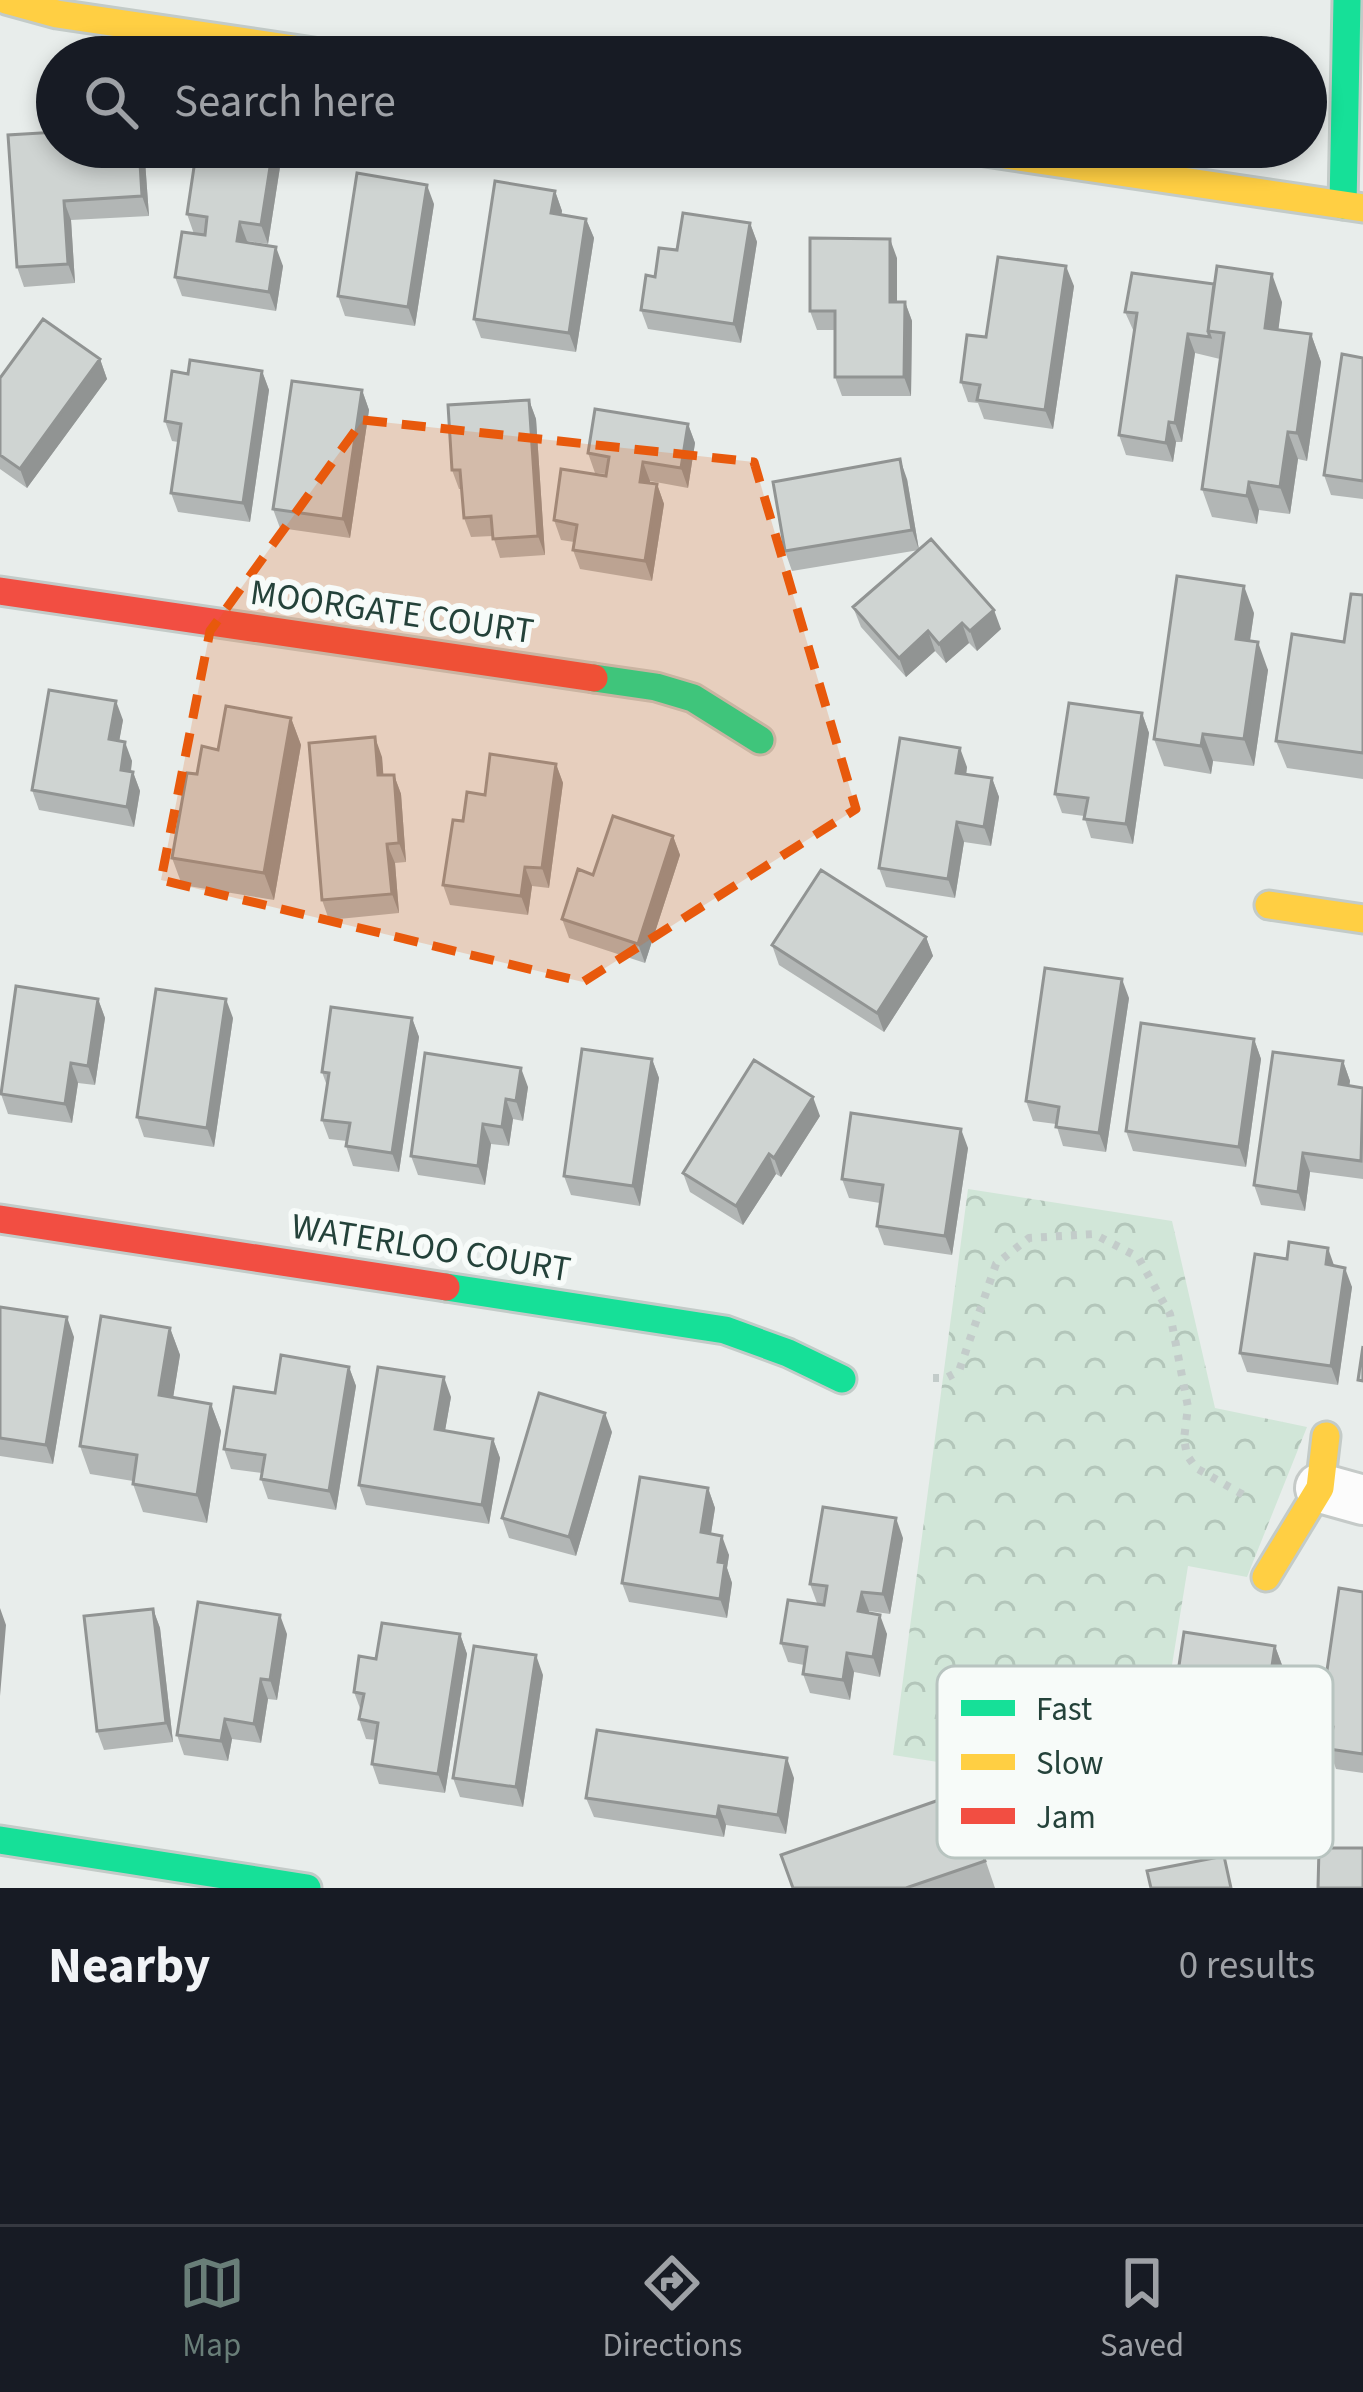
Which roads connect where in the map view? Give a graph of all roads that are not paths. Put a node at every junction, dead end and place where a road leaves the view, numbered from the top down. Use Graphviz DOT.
graph roads {
  1 [pos="6,0"];
  2 [pos="1347,0"];
  3 [pos="0,13"];
  4 [pos="58,14"];
  5 [pos="206,36"];
  6 [pos="1092,168"];
  7 [pos="1353,207"];
  8 [pos="0,591"];
  9 [pos="760,740"];
  10 [pos="1269,904"];
  11 [pos="1363,919"];
  12 [pos="0,1219"];
  13 [pos="842,1379"];
  14 [pos="1327,1436"];
  15 [pos="1342,1494"];
  16 [pos="1266,1577"];
  17 [pos="0,1840"];
  18 [pos="307,1888"];
  1 -- 4 [label="street"];
  2 -- 7 [label="street"];
  3 -- 4 [label="street"];
  4 -- 5 [label="street"];
  6 -- 7 [label="street"];
  8 -- 9 [label="street, MOORGATE COURT"];
  10 -- 11 [label="street"];
  12 -- 13 [label="street, WATERLOO COURT"];
  14 -- 15 [label="street"];
  15 -- 16 [label="street"];
  17 -- 18 [label="street"];
}
